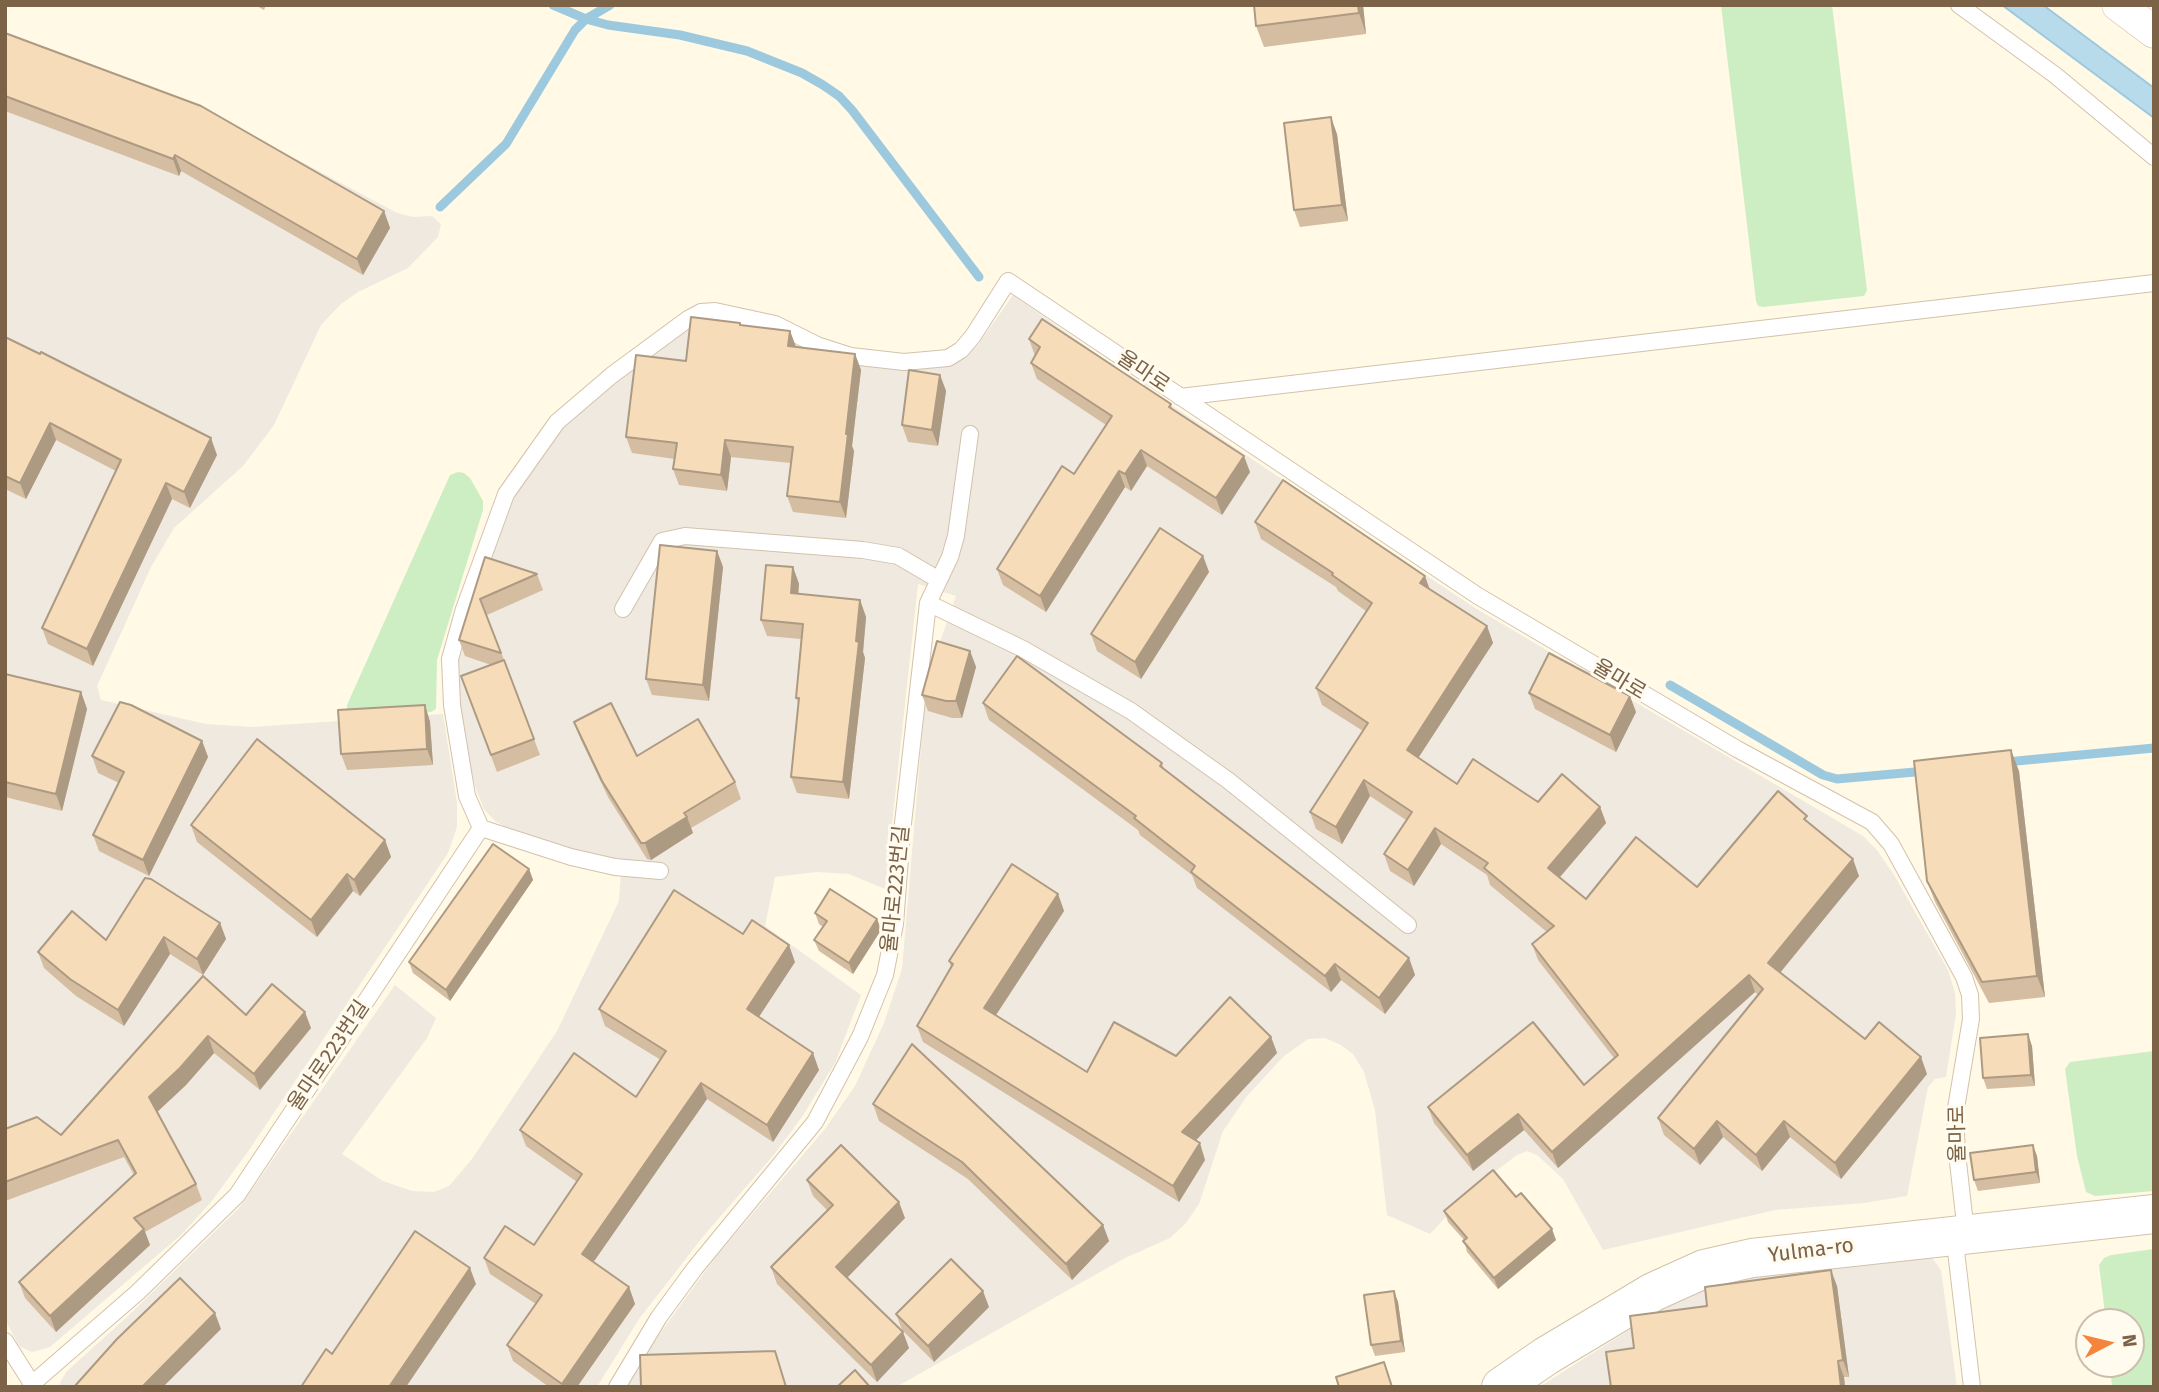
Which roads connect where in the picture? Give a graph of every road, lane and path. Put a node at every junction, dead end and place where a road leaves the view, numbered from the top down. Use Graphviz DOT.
graph roads {
  1 [pos="1958,5"];
  2 [pos="2118,5"];
  3 [pos="2154,32"];
  4 [pos="2154,157"];
  5 [pos="2154,283"];
  6 [pos="1180,397"];
  7 [pos="970,434"];
  8 [pos="939,580"];
  9 [pos="928,603"];
  10 [pos="622,609"];
  11 [pos="481,828"];
  12 [pos="660,871"];
  13 [pos="1408,925"];
  14 [pos="2154,1214"];
  15 [pos="1960,1234"];
  16 [pos="5,1341"];
  17 [pos="33,1385"];
  18 [pos="617,1387"];
  19 [pos="1501,1387"];
  20 [pos="1972,1387"];
  1 -- 4 [label="lane"];
  2 -- 3 [label="street"];
  5 -- 6 [label="lane"];
  6 -- 11 [label="lane, 율마로"];
  6 -- 15 [label="lane, 율마로"];
  7 -- 8 [label="lane, 율마로223번길"];
  8 -- 9 [label="lane, 율마로223번길"];
  8 -- 10 [label="lane"];
  9 -- 13 [label="lane"];
  9 -- 18 [label="lane, 율마로223번길"];
  11 -- 12 [label="lane"];
  11 -- 17 [label="lane, 율마로223번길"];
  14 -- 15 [label="street, Yulma-ro"];
  15 -- 19 [label="street, Yulma-ro"];
  15 -- 20 [label="lane, 율마로"];
  16 -- 17 [label="lane"];
}
